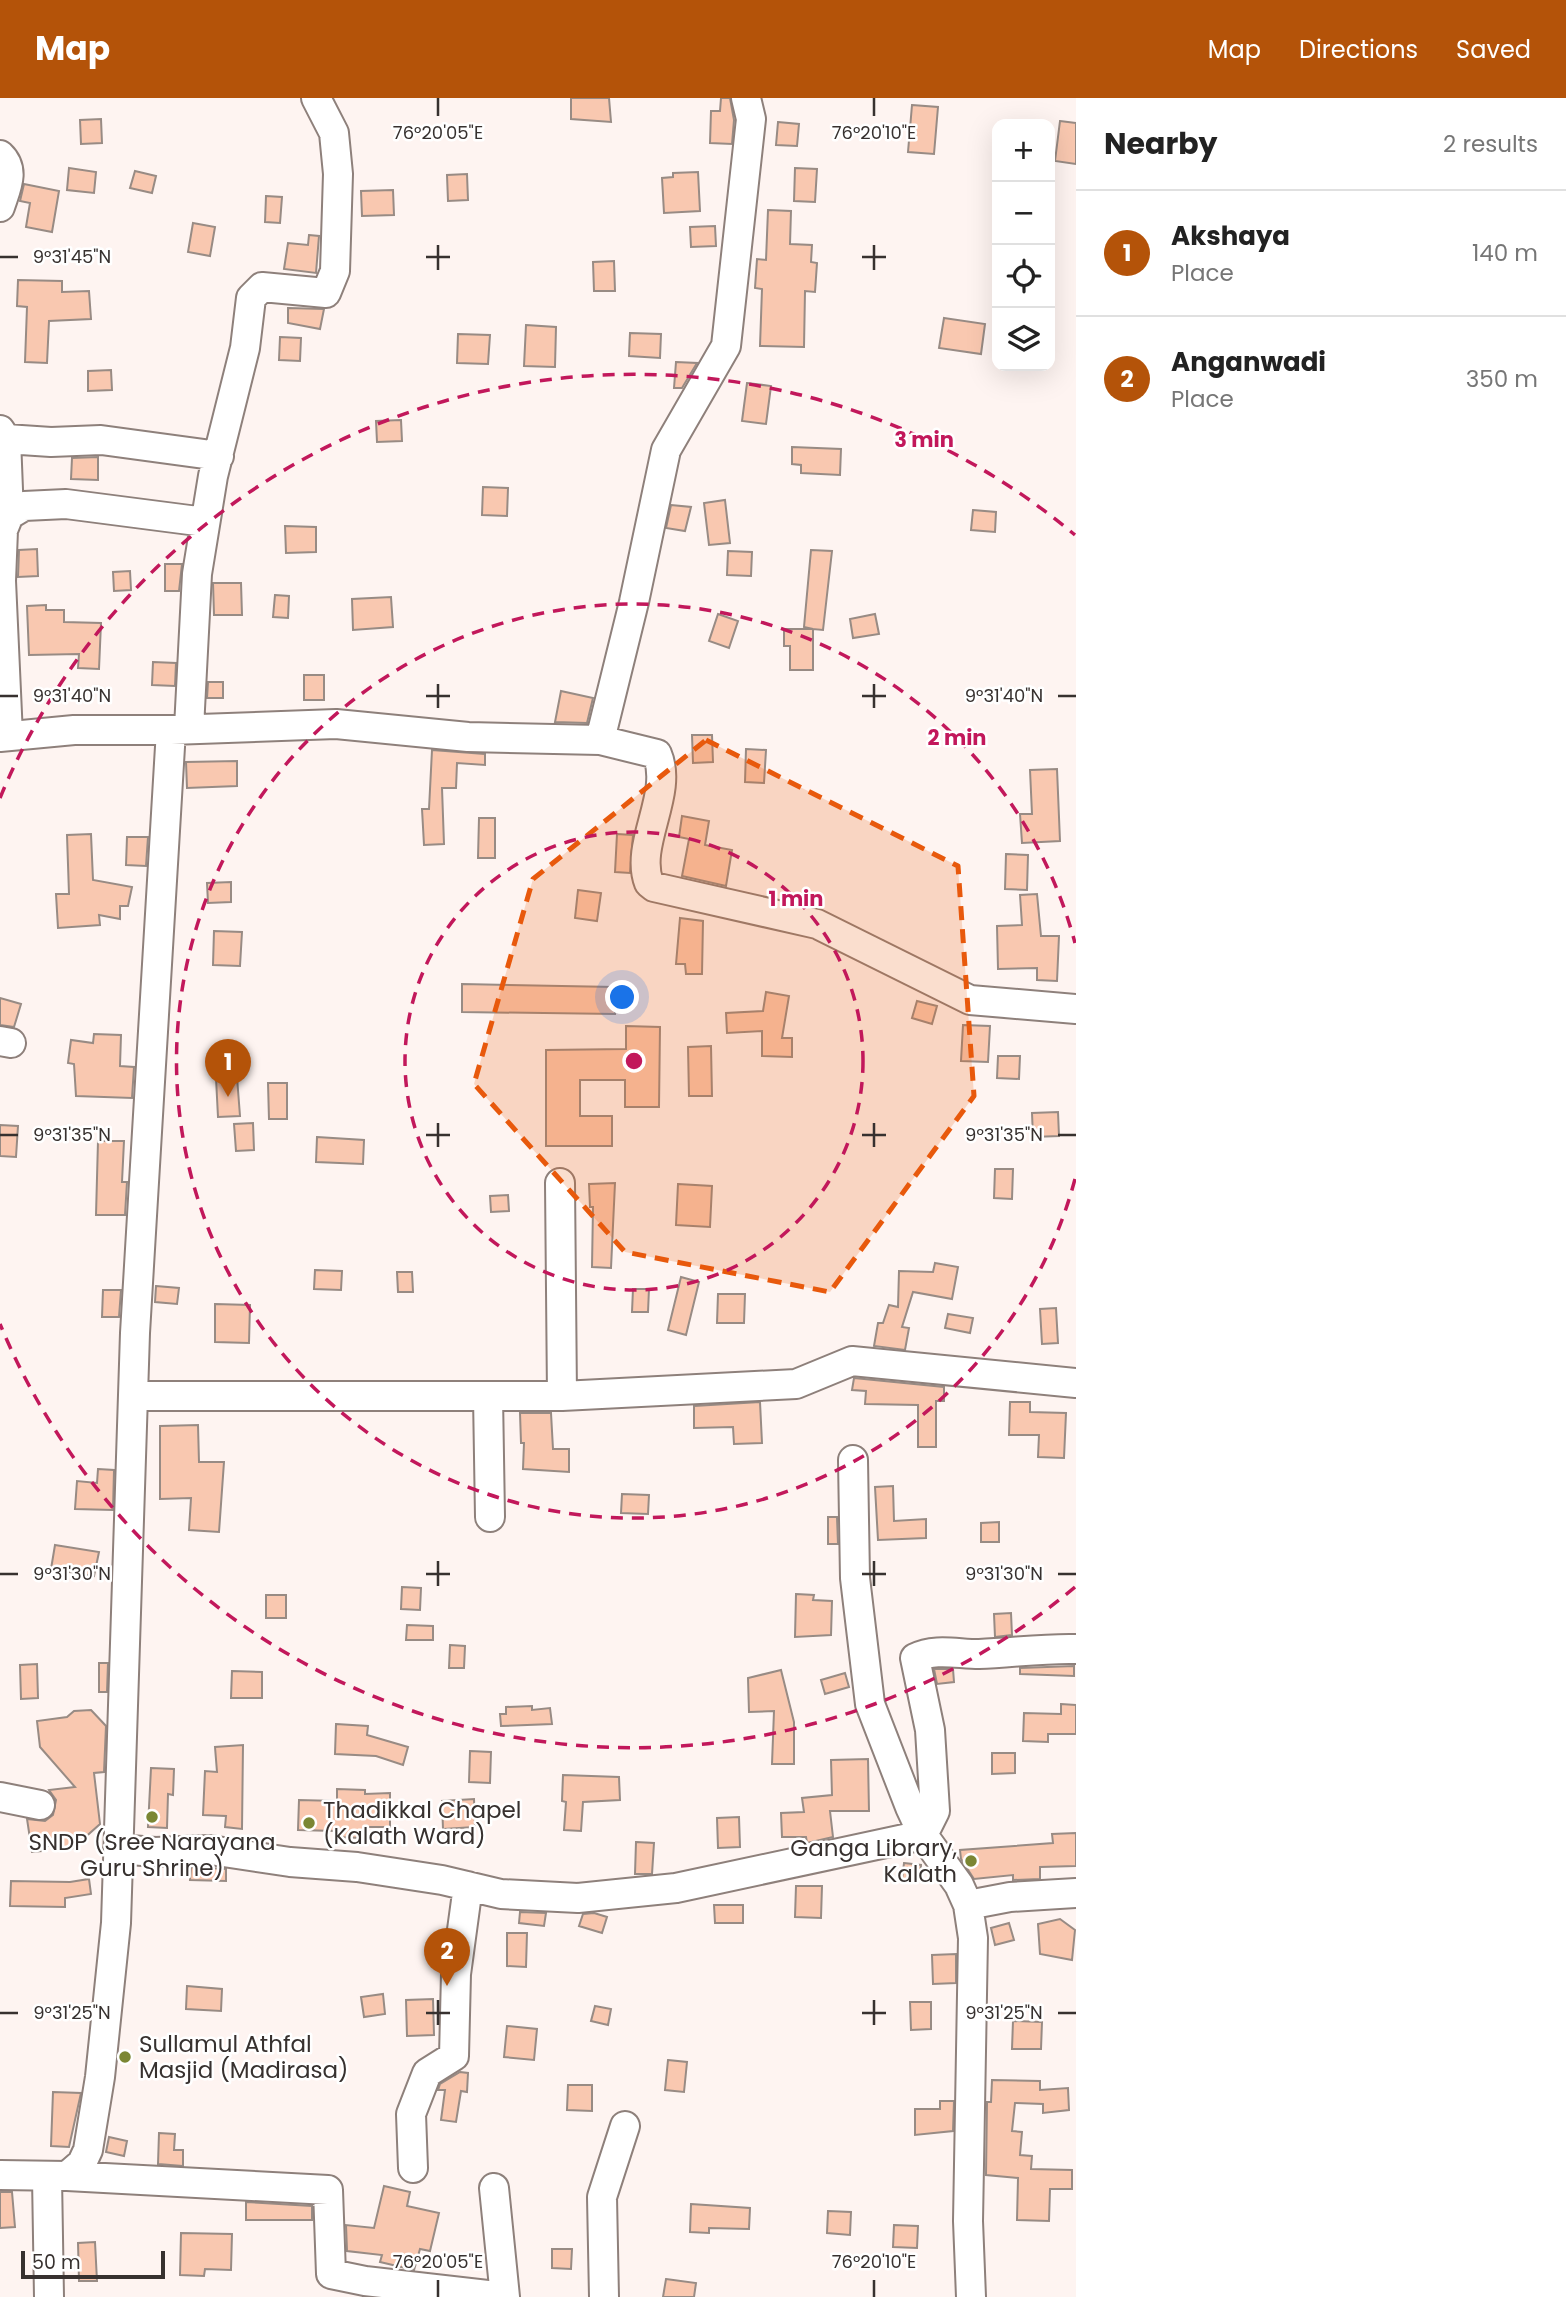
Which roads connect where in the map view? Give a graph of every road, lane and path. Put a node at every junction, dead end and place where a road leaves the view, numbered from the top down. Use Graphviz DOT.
graph roads {
  1 [pos="316,98"];
  2 [pos="746,98"];
  3 [pos="0,155"];
  4 [pos="0,207"];
  5 [pos="3,434"];
  6 [pos="219,456"];
  7 [pos="9,515"];
  8 [pos="205,522"];
  9 [pos="180,729"];
  10 [pos="4,737"];
  11 [pos="600,740"];
  12 [pos="1076,1009"];
  13 [pos="560,1183"];
  14 [pos="1076,1383"];
  15 [pos="133,1396"];
  16 [pos="488,1396"];
  17 [pos="562,1396"];
  18 [pos="853,1460"];
  19 [pos="490,1517"];
  20 [pos="1076,1649"];
  21 [pos="0,1797"];
  22 [pos="40,1805"];
  23 [pos="923,1835"];
  24 [pos="118,1849"];
  25 [pos="468,1886"];
  26 [pos="1076,1893"];
  27 [pos="968,1905"];
  28 [pos="625,2126"];
  29 [pos="413,2168"];
  30 [pos="0,2175"];
  31 [pos="57,2176"];
  32 [pos="494,2188"];
  33 [pos="49,2297"];
  34 [pos="505,2297"];
  35 [pos="604,2297"];
  36 [pos="971,2297"];
  1 -- 6 [label="street"];
  2 -- 11 [label="street"];
  3 -- 4 [label="street"];
  5 -- 6 [label="street"];
  5 -- 7 [label="street"];
  6 -- 8 [label="street"];
  7 -- 8 [label="street"];
  7 -- 10 [label="street"];
  8 -- 9 [label="street"];
  9 -- 10 [label="street"];
  9 -- 11 [label="street"];
  9 -- 15 [label="street"];
  11 -- 12 [label="street"];
  13 -- 17 [label="street"];
  14 -- 17 [label="street"];
  15 -- 16 [label="street"];
  15 -- 24 [label="street"];
  16 -- 17 [label="street"];
  16 -- 19 [label="street"];
  18 -- 23 [label="street"];
  20 -- 23 [label="street"];
  21 -- 22 [label="street"];
  23 -- 25 [label="street"];
  23 -- 27 [label="street"];
  24 -- 25 [label="street"];
  24 -- 31 [label="street"];
  25 -- 29 [label="street"];
  26 -- 27 [label="street"];
  27 -- 36 [label="street"];
  28 -- 35 [label="street"];
  30 -- 31 [label="street"];
  31 -- 33 [label="street"];
  31 -- 34 [label="street"];
  32 -- 34 [label="street"];
}
